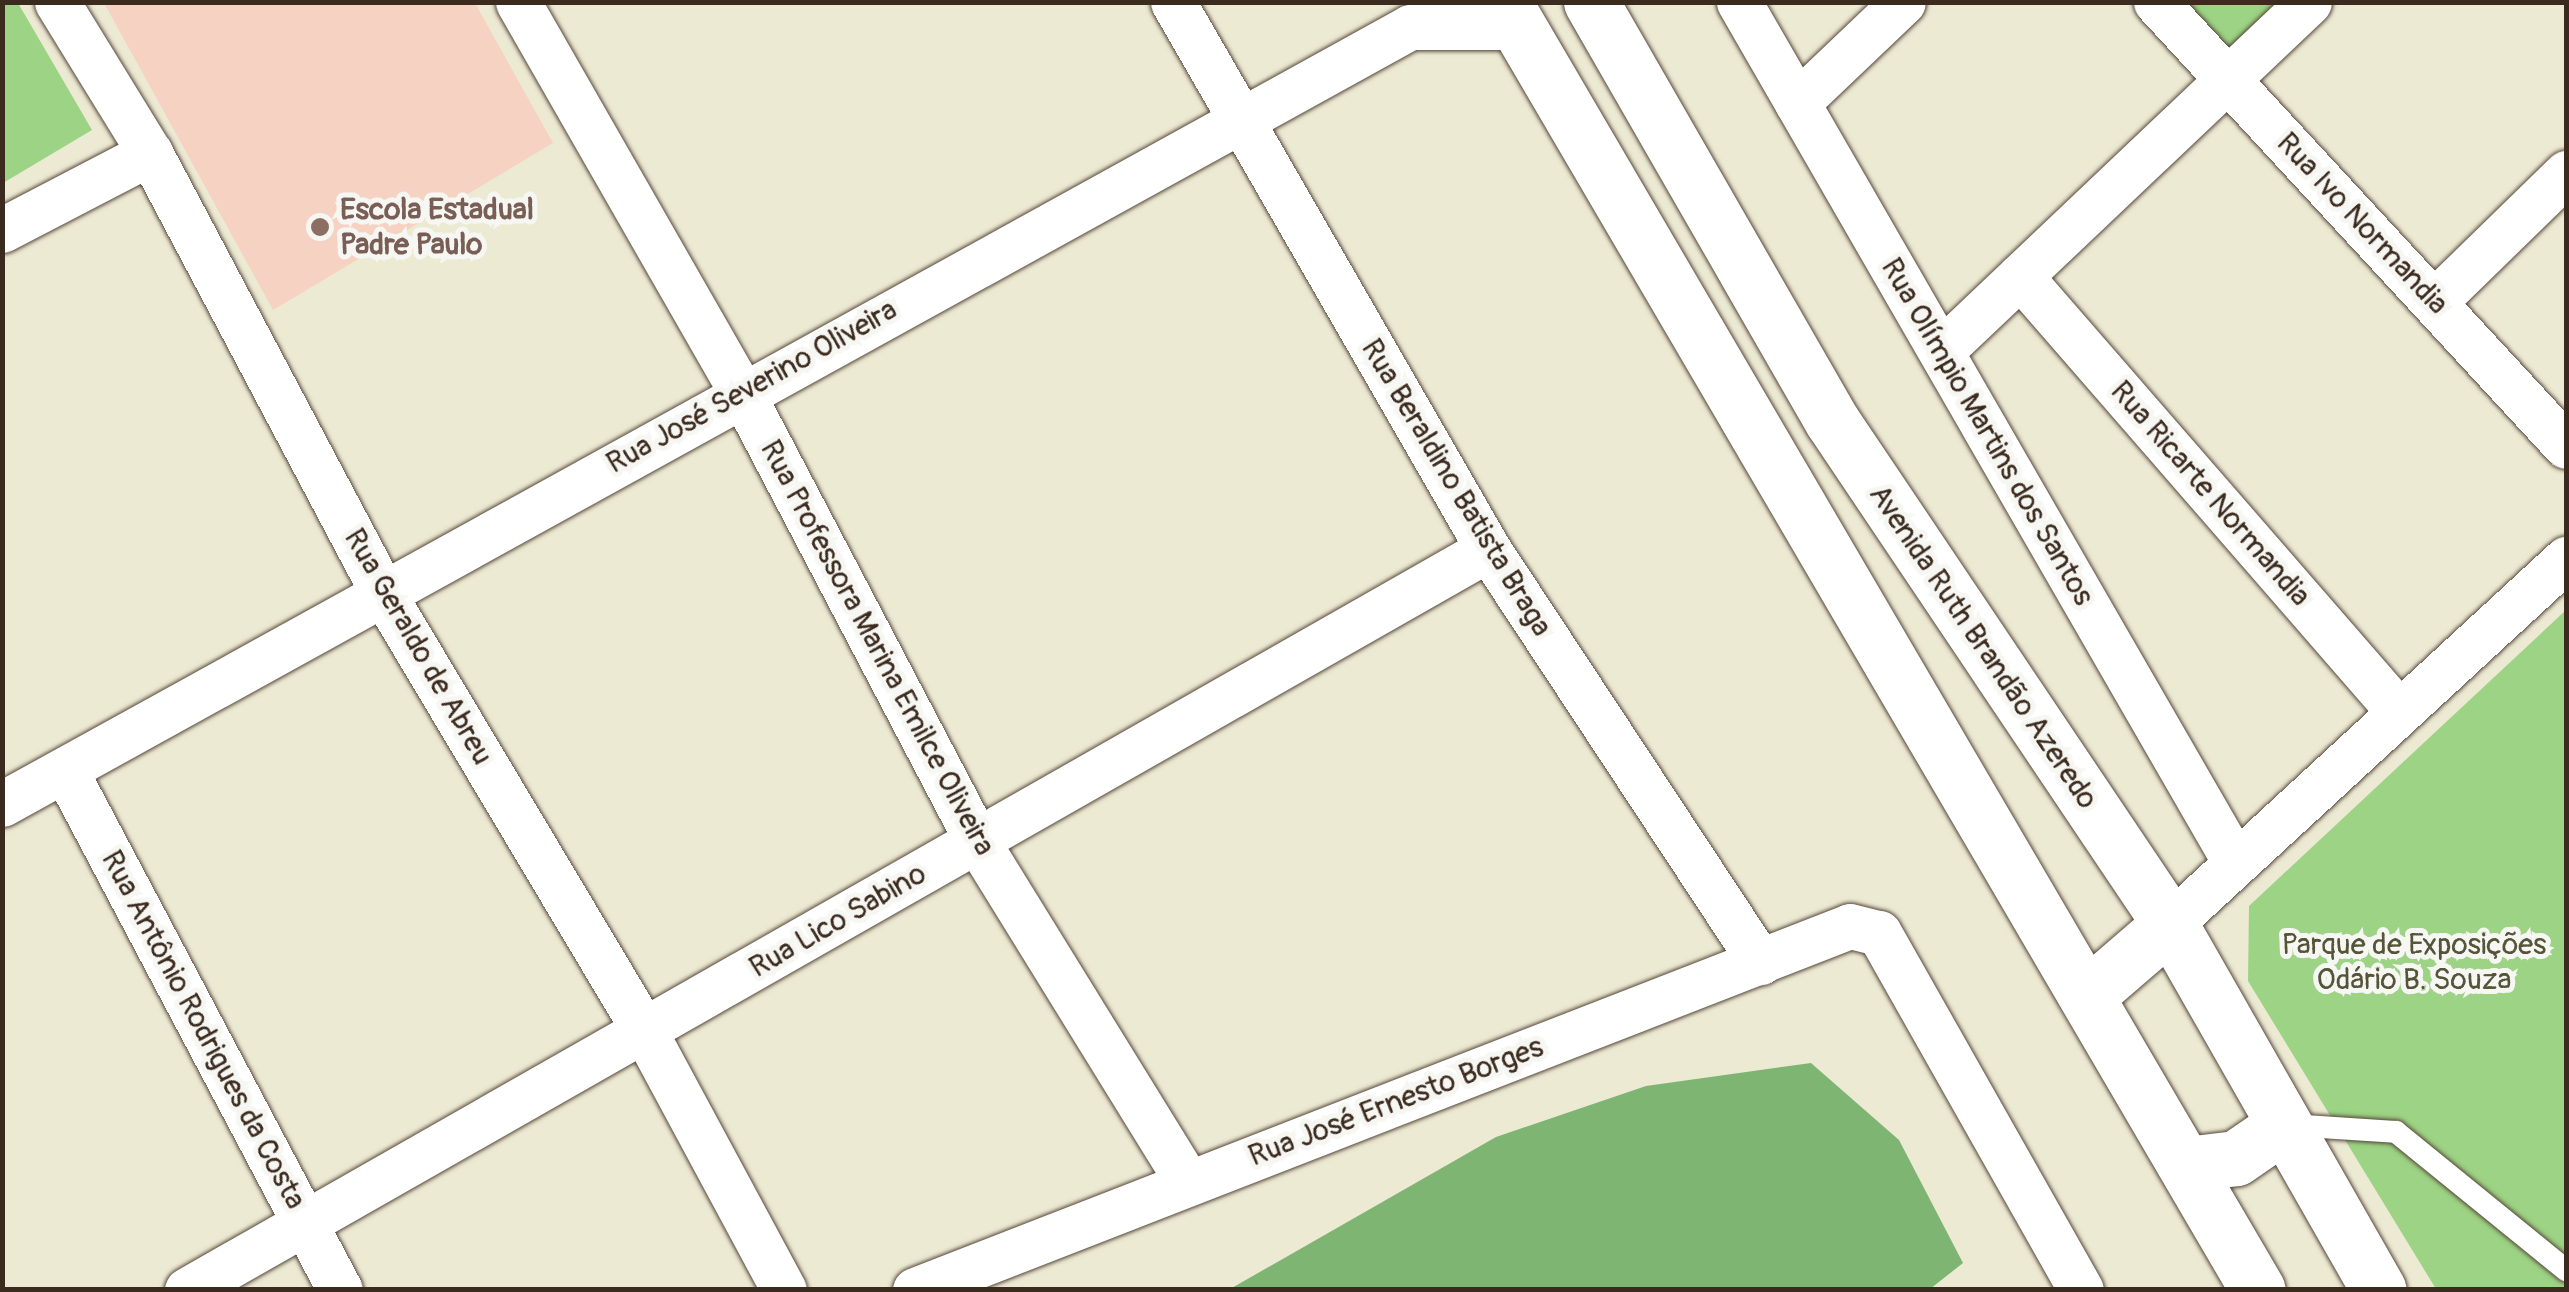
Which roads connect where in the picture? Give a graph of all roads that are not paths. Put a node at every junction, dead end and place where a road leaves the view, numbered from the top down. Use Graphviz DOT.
graph roads {
  1 [pos="57,2"];
  2 [pos="518,2"];
  3 [pos="1173,2"];
  4 [pos="1591,2"];
  5 [pos="1739,2"];
  6 [pos="1902,2"];
  7 [pos="2156,2"];
  8 [pos="2309,2"];
  9 [pos="1510,14"];
  10 [pos="2229,79"];
  11 [pos="1797,103"];
  12 [pos="1236,118"];
  13 [pos="150,153"];
  14 [pos="2566,172"];
  15 [pos="2,230"];
  16 [pos="2020,276"];
  17 [pos="2434,302"];
  18 [pos="1940,351"];
  19 [pos="742,393"];
  20 [pos="2566,446"];
  21 [pos="1488,549"];
  22 [pos="2566,559"];
  23 [pos="383,593"];
  24 [pos="2399,712"];
  25 [pos="65,770"];
  26 [pos="2,804"];
  27 [pos="976,841"];
  28 [pos="2235,862"];
  29 [pos="2170,924"];
  30 [pos="1760,962"];
  31 [pos="2090,993"];
  32 [pos="644,1032"];
  33 [pos="2284,1125"];
  34 [pos="2186,1164"];
  35 [pos="1188,1182"];
  36 [pos="306,1225"];
  37 [pos="2566,1270"];
  38 [pos="186,1290"];
  39 [pos="340,1290"];
  40 [pos="784,1290"];
  41 [pos="915,1290"];
  42 [pos="2082,1290"];
  43 [pos="2258,1290"];
  44 [pos="2378,1290"];
  1 -- 13 [label="street, Rua Geraldo de Abreu"];
  2 -- 19 [label="street, Rua Professora Marina Emilce Oliveira"];
  3 -- 12 [label="street, Rua Beraldino Batista Braga"];
  4 -- 29 [label="main road, Avenida Ruth Brandão Azeredo"];
  5 -- 11 [label="street, Rua Olímpio Martins dos Santos"];
  6 -- 11 [label="street"];
  7 -- 10 [label="street, Rua Ivo Normandia"];
  8 -- 10 [label="street"];
  9 -- 12 [label="street, Rua José Severino Oliveira"];
  9 -- 31 [label="main road"];
  10 -- 16 [label="street"];
  10 -- 17 [label="street, Rua Ivo Normandia"];
  11 -- 18 [label="street, Rua Olímpio Martins dos Santos"];
  12 -- 19 [label="street, Rua José Severino Oliveira"];
  12 -- 21 [label="street, Rua Beraldino Batista Braga"];
  13 -- 15 [label="street"];
  13 -- 23 [label="street, Rua Geraldo de Abreu"];
  14 -- 17 [label="street"];
  16 -- 18 [label="street"];
  16 -- 24 [label="street, Rua Ricarte Normandia"];
  17 -- 20 [label="street, Rua Ivo Normandia"];
  18 -- 28 [label="street, Rua Olímpio Martins dos Santos"];
  19 -- 23 [label="street, Rua José Severino Oliveira"];
  19 -- 27 [label="street, Rua Professora Marina Emilce Oliveira"];
  21 -- 27 [label="street, Rua Lico Sabino"];
  21 -- 30 [label="street, Rua Beraldino Batista Braga"];
  22 -- 24 [label="street"];
  23 -- 25 [label="street, Rua José Severino Oliveira"];
  23 -- 32 [label="street, Rua Geraldo de Abreu"];
  24 -- 28 [label="street"];
  25 -- 26 [label="street, Rua José Severino Oliveira"];
  25 -- 36 [label="street, Rua Antônio Rodrigues da Costa"];
  27 -- 32 [label="street, Rua Lico Sabino"];
  27 -- 35 [label="street, Rua Professora Marina Emilce Oliveira"];
  28 -- 29 [label="street"];
  29 -- 31 [label="main road"];
  29 -- 33 [label="main road, Avenida Ruth Brandão Azeredo"];
  30 -- 35 [label="street, Rua José Ernesto Borges"];
  30 -- 42 [label="street, Rua José Ernesto Borges"];
  31 -- 34 [label="main road"];
  32 -- 36 [label="street, Rua Lico Sabino"];
  32 -- 40 [label="street, Rua Geraldo de Abreu"];
  33 -- 34 [label="main road"];
  33 -- 37 [label="lane"];
  33 -- 44 [label="main road, Avenida Ruth Brandão Azeredo"];
  34 -- 43 [label="main road"];
  35 -- 41 [label="street, Rua José Ernesto Borges"];
  36 -- 38 [label="street, Rua Lico Sabino"];
  36 -- 39 [label="street, Rua Antônio Rodrigues da Costa"];
}
